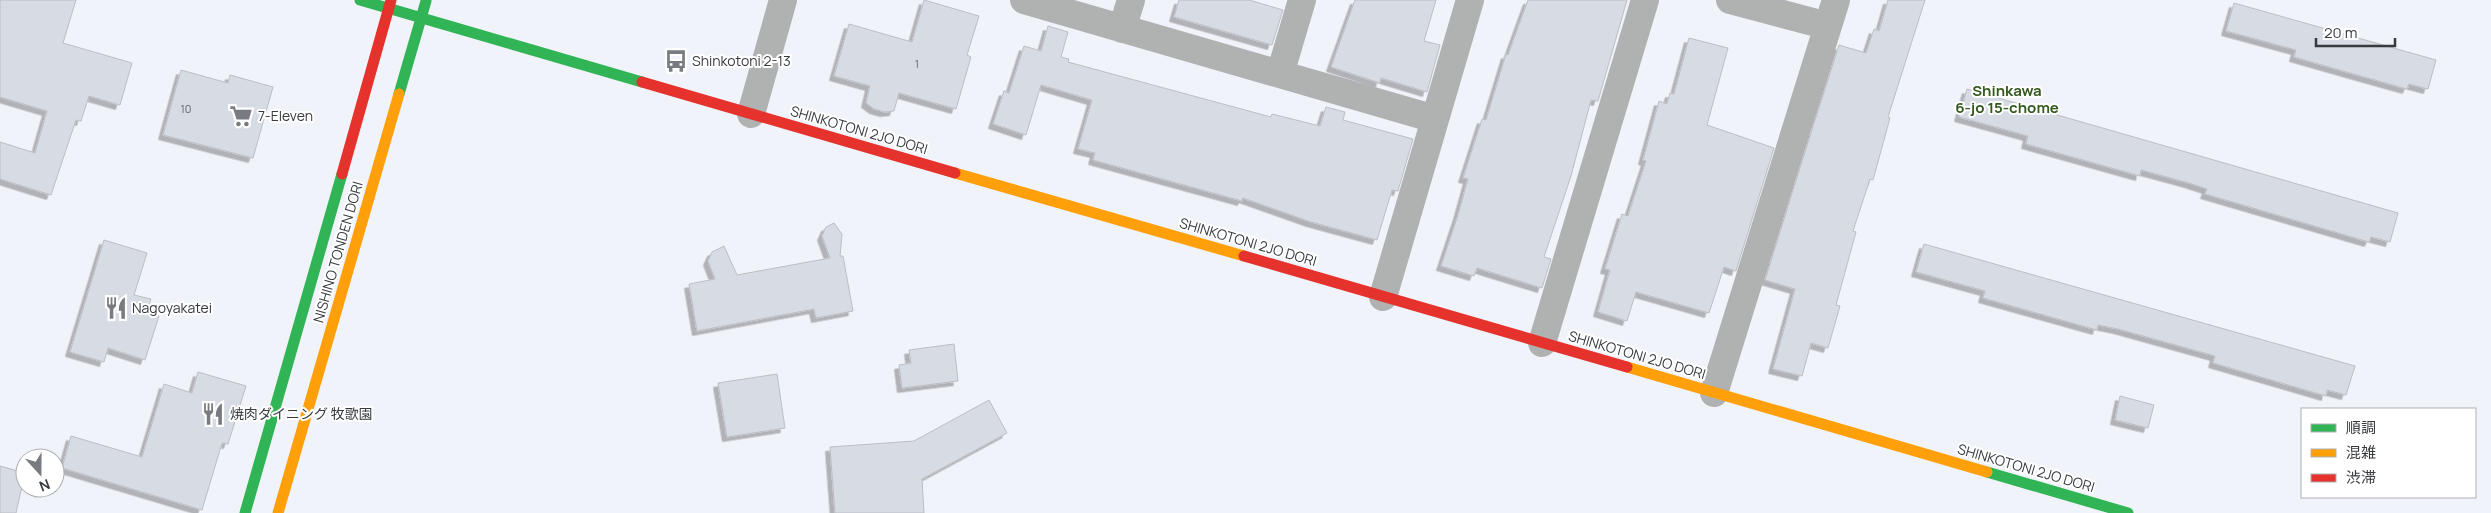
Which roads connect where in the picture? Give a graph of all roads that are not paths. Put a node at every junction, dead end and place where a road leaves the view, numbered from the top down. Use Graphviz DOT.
graph roads {
  1 [pos="360,0"];
  2 [pos="427,0"];
  3 [pos="783,0"];
  4 [pos="1024,0"];
  5 [pos="1131,0"];
  6 [pos="1302,0"];
  7 [pos="1470,0"];
  8 [pos="1645,0"];
  9 [pos="1730,0"];
  10 [pos="1836,0"];
  11 [pos="390,4"];
  12 [pos="421,18"];
  13 [pos="1828,26"];
  14 [pos="1122,28"];
  15 [pos="1280,74"];
  16 [pos="751,114"];
  17 [pos="1435,119"];
  18 [pos="1384,297"];
  19 [pos="1542,343"];
  20 [pos="1714,393"];
  21 [pos="245,513"];
  22 [pos="278,513"];
  23 [pos="2128,513"];
  1 -- 11 [label="street, SHINKOTONI 2JO DORI"];
  2 -- 12 [label="street, NISHINO TONDEN DORI"];
  3 -- 16 [label="street"];
  4 -- 14 [label="street"];
  5 -- 14 [label="street"];
  6 -- 15 [label="street"];
  7 -- 17 [label="street"];
  8 -- 19 [label="street"];
  9 -- 13 [label="street"];
  10 -- 13 [label="street"];
  11 -- 12 [label="street, SHINKOTONI 2JO DORI"];
  11 -- 21 [label="street, NISHINO TONDEN DORI"];
  12 -- 16 [label="street, SHINKOTONI 2JO DORI"];
  12 -- 22 [label="street, NISHINO TONDEN DORI"];
  13 -- 20 [label="street"];
  14 -- 15 [label="street"];
  15 -- 17 [label="street"];
  16 -- 18 [label="street, SHINKOTONI 2JO DORI"];
  17 -- 18 [label="street"];
  18 -- 19 [label="street, SHINKOTONI 2JO DORI"];
  19 -- 20 [label="street, SHINKOTONI 2JO DORI"];
  20 -- 23 [label="street, SHINKOTONI 2JO DORI"];
}
